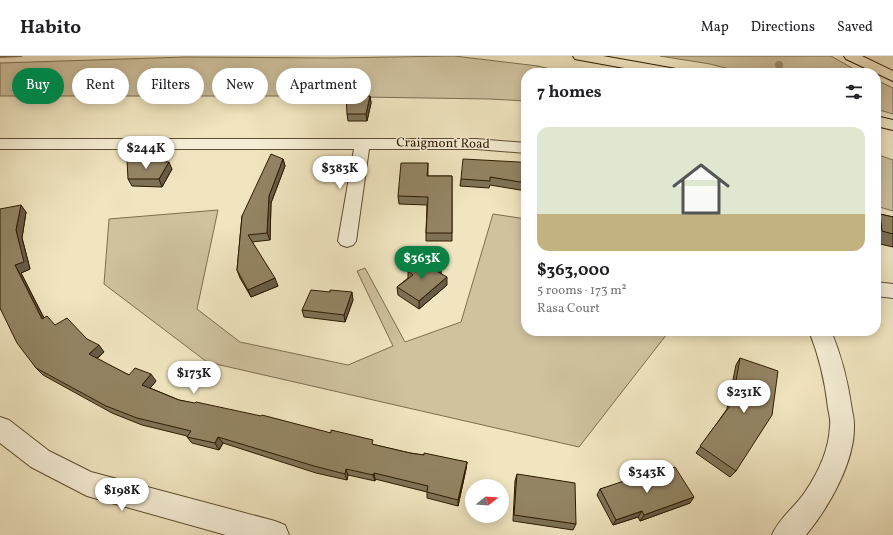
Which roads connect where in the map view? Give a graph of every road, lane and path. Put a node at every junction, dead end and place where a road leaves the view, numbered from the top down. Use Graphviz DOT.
graph roads {
  1 [pos="580,56"];
  2 [pos="851,56"];
  3 [pos="648,68"];
  4 [pos="875,68"];
  5 [pos="881,71"];
  6 [pos="893,77"];
  7 [pos="881,122"];
  8 [pos="893,125"];
  9 [pos="362,144"];
  10 [pos="2,147"];
  11 [pos="521,148"];
  12 [pos="347,242"];
  13 [pos="881,290"];
  14 [pos="893,291"];
  15 [pos="822,336"];
  16 [pos="0,428"];
  17 [pos="275,535"];
  18 [pos="786,535"];
  1 -- 3 [label="highway"];
  2 -- 4 [label="highway"];
  5 -- 6 [label="highway"];
  7 -- 8 [label="highway"];
  9 -- 10 [label="street, Craigmont Road"];
  9 -- 11 [label="street, Craigmont Road"];
  9 -- 12 [label="street"];
  13 -- 14 [label="street"];
  15 -- 18 [label="street"];
  16 -- 17 [label="street"];
}
